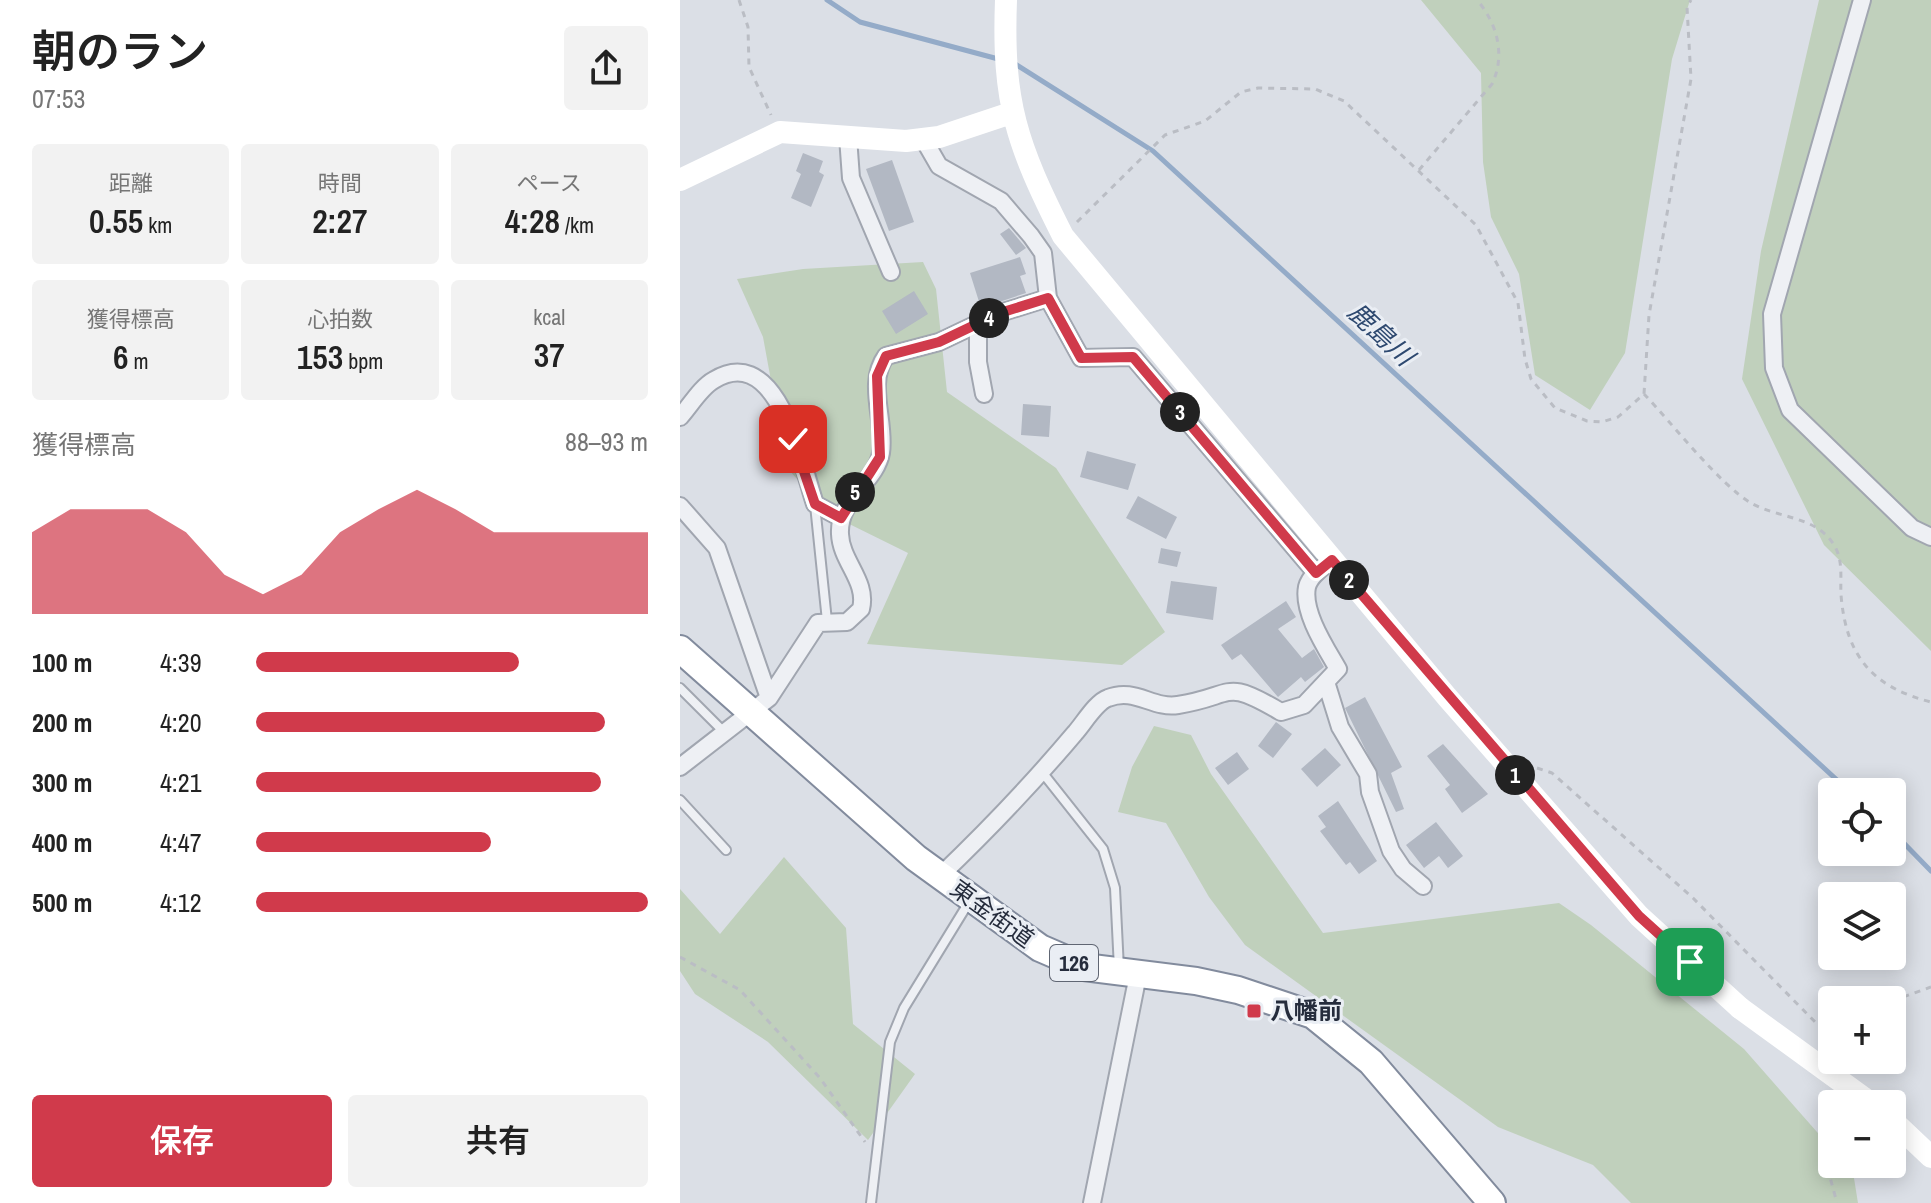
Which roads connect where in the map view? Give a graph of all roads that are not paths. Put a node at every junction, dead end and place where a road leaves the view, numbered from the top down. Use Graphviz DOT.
graph roads {
  1 [pos="1006,0"];
  2 [pos="1862,0"];
  3 [pos="1011,113"];
  4 [pos="848,137"];
  5 [pos="924,140"];
  6 [pos="680,180"];
  7 [pos="1063,236"];
  8 [pos="1043,253"];
  9 [pos="891,272"];
  10 [pos="1048,298"];
  11 [pos="978,323"];
  12 [pos="984,394"];
  13 [pos="680,417"];
  14 [pos="815,504"];
  15 [pos="680,506"];
  16 [pos="841,518"];
  17 [pos="1931,537"];
  18 [pos="1324,566"];
  19 [pos="827,621"];
  20 [pos="680,649"];
  21 [pos="1326,682"];
  22 [pos="680,688"];
  23 [pos="759,705"];
  24 [pos="724,732"];
  25 [pos="680,767"];
  26 [pos="1042,772"];
  27 [pos="680,800"];
  28 [pos="726,850"];
  29 [pos="940,876"];
  30 [pos="1423,886"];
  31 [pos="971,899"];
  32 [pos="1128,974"];
  33 [pos="1853,1090"];
  34 [pos="1906,1133"];
  35 [pos="1931,1157"];
  36 [pos="871,1203"];
  37 [pos="1092,1203"];
  38 [pos="1492,1203"];
  1 -- 3 [label="main road"];
  2 -- 17 [label="street"];
  3 -- 5 [label="main road"];
  3 -- 7 [label="main road"];
  4 -- 5 [label="main road"];
  4 -- 6 [label="main road"];
  4 -- 9 [label="street"];
  5 -- 8 [label="street"];
  7 -- 8 [label="street"];
  7 -- 18 [label="main road"];
  8 -- 10 [label="street"];
  10 -- 11 [label="street"];
  10 -- 18 [label="street"];
  11 -- 12 [label="street"];
  11 -- 16 [label="street"];
  13 -- 14 [label="street"];
  14 -- 16 [label="street"];
  14 -- 19 [label="lane"];
  15 -- 23 [label="street"];
  16 -- 19 [label="street"];
  18 -- 21 [label="street"];
  18 -- 33 [label="main road, bridge"];
  19 -- 23 [label="street"];
  20 -- 23 [label="highway, 東金街道 / 126"];
  21 -- 26 [label="street"];
  21 -- 30 [label="street"];
  22 -- 24 [label="lane"];
  23 -- 24 [label="street"];
  23 -- 29 [label="highway, 東金街道 / 126"];
  24 -- 25 [label="street"];
  26 -- 29 [label="street"];
  26 -- 32 [label="lane"];
  27 -- 28 [label="lane"];
  29 -- 31 [label="highway, 東金街道 / 126"];
  31 -- 32 [label="highway, 東金街道 / 126"];
  31 -- 36 [label="lane"];
  32 -- 37 [label="street"];
  32 -- 38 [label="highway, 東金街道 / 126"];
  34 -- 35 [label="main road"];
}
